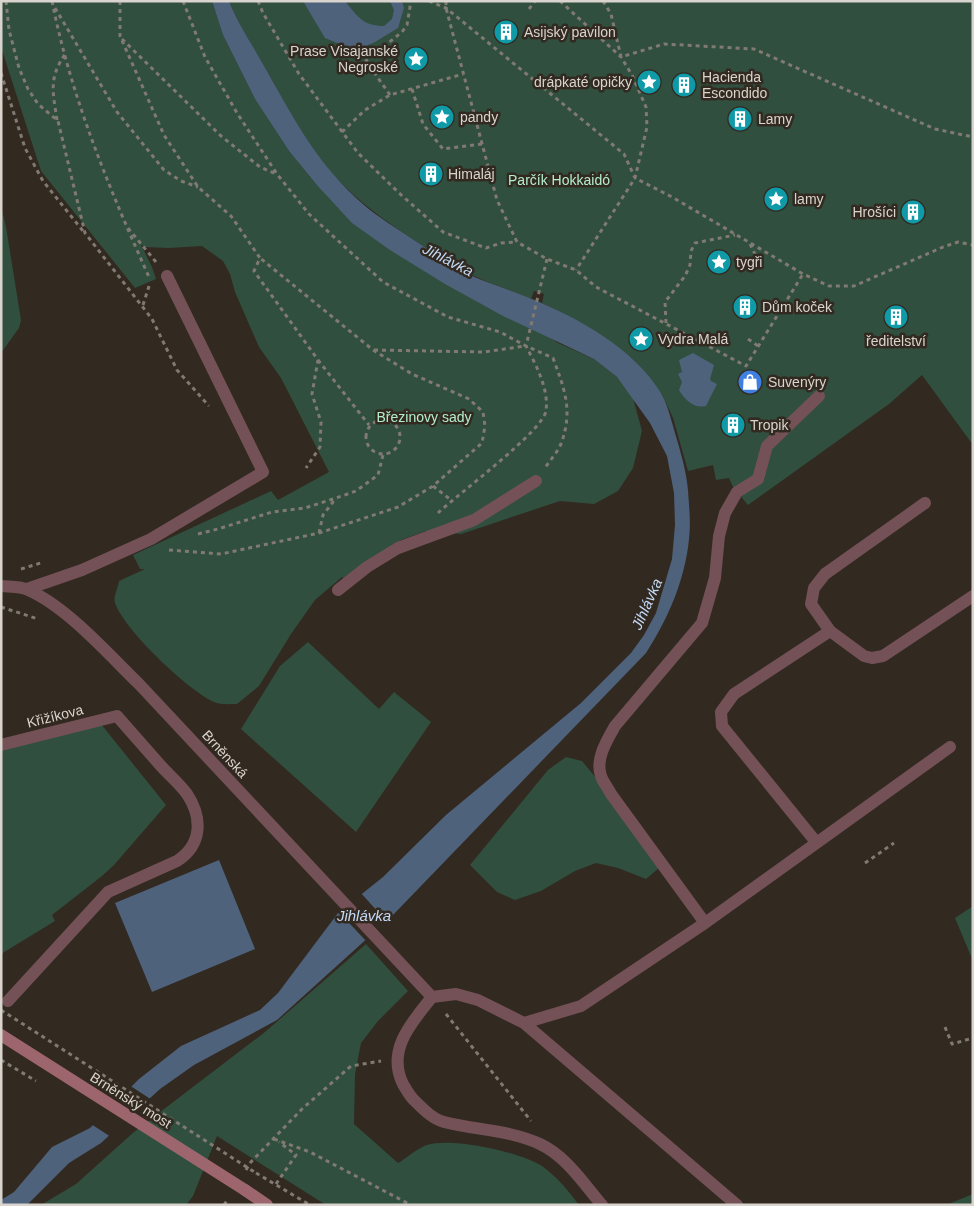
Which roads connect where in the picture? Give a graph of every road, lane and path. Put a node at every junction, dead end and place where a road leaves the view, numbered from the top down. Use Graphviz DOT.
graph roads {
  1 [pos="6,1"];
  2 [pos="120,1"];
  3 [pos="183,1"];
  4 [pos="258,1"];
  5 [pos="411,1"];
  6 [pos="429,1"];
  7 [pos="446,1"];
  8 [pos="535,1"];
  9 [pos="560,1"];
  10 [pos="603,1"];
  11 [pos="52,2"];
  12 [pos="446,8"];
  13 [pos="529,9"];
  14 [pos="120,36"];
  15 [pos="66,53"];
  16 [pos="621,57"];
  17 [pos="1,73"];
  18 [pos="463,74"];
  19 [pos="412,89"];
  20 [pos="390,96"];
  21 [pos="58,121"];
  22 [pos="342,132"];
  23 [pos="973,137"];
  24 [pos="482,144"];
  25 [pos="277,174"];
  26 [pos="635,178"];
  27 [pos="198,187"];
  28 [pos="125,224"];
  29 [pos="85,233"];
  30 [pos="736,235"];
  31 [pos="517,242"];
  32 [pos="749,242"];
  33 [pos="973,245"];
  34 [pos="260,258"];
  35 [pos="548,259"];
  36 [pos="762,268"];
  37 [pos="576,270"];
  38 [pos="803,274"];
  39 [pos="168,276"];
  40 [pos="142,306"];
  41 [pos="666,323"];
  42 [pos="748,339"];
  43 [pos="526,346"];
  44 [pos="758,346"];
  45 [pos="373,350"];
  46 [pos="318,360"];
  47 [pos="820,396"];
  48 [pos="212,410"];
  49 [pos="369,425"];
  50 [pos="383,455"];
  51 [pos="306,468"];
  52 [pos="536,481"];
  53 [pos="433,486"];
  54 [pos="336,498"];
  55 [pos="925,503"];
  56 [pos="320,533"];
  57 [pos="190,536"];
  58 [pos="134,546"];
  59 [pos="1,586"];
  60 [pos="27,589"];
  61 [pos="338,590"];
  62 [pos="973,596"];
  63 [pos="830,630"];
  64 [pos="1,745"];
  65 [pos="950,747"];
  66 [pos="816,842"];
  67 [pos="894,843"];
  68 [pos="865,863"];
  69 [pos="705,923"];
  70 [pos="432,997"];
  71 [pos="5,1006"];
  72 [pos="524,1023"];
  73 [pos="945,1026"];
  74 [pos="1,1036"];
  75 [pos="973,1038"];
  76 [pos="396,1059"];
  77 [pos="533,1124"];
  78 [pos="274,1139"];
  79 [pos="243,1175"];
  80 [pos="276,1184"];
  81 [pos="229,1197"];
  82 [pos="224,1205"];
  83 [pos="267,1205"];
  84 [pos="310,1205"];
  85 [pos="411,1205"];
  86 [pos="602,1205"];
  87 [pos="737,1205"];
  1 -- 21 [label="path"];
  2 -- 14 [label="path"];
  3 -- 25 [label="path"];
  4 -- 22 [label="path"];
  5 -- 20 [label="path"];
  6 -- 12 [label="path"];
  7 -- 12 [label="path"];
  8 -- 13 [label="path"];
  9 -- 16 [label="path"];
  10 -- 16 [label="path"];
  11 -- 15 [label="path"];
  11 -- 27 [label="path"];
  12 -- 18 [label="path"];
  12 -- 26 [label="path"];
  14 -- 25 [label="path"];
  14 -- 27 [label="path"];
  15 -- 21 [label="path"];
  15 -- 28 [label="path"];
  16 -- 23 [label="path"];
  16 -- 26 [label="path"];
  17 -- 29 [label="path"];
  18 -- 19 [label="path"];
  18 -- 24 [label="path"];
  19 -- 20 [label="path"];
  19 -- 24 [label="path"];
  20 -- 22 [label="path"];
  21 -- 29 [label="path"];
  22 -- 31 [label="path"];
  24 -- 31 [label="path"];
  25 -- 43 [label="path"];
  26 -- 30 [label="path"];
  26 -- 37 [label="path"];
  27 -- 34 [label="path"];
  28 -- 39 [label="path"];
  28 -- 40 [label="path"];
  29 -- 40 [label="path"];
  30 -- 32 [label="path"];
  30 -- 41 [label="path"];
  31 -- 35 [label="path"];
  32 -- 36 [label="path"];
  32 -- 38 [label="path"];
  33 -- 38 [label="path"];
  34 -- 45 [label="path"];
  34 -- 46 [label="path"];
  35 -- 37 [label="path"];
  35 -- 43 [label="path"];
  37 -- 41 [label="path"];
  38 -- 44 [label="path"];
  39 -- 58 [label="street"];
  40 -- 48 [label="path"];
  41 -- 44 [label="path"];
  42 -- 44 [label="path"];
  43 -- 45 [label="path"];
  43 -- 52 [label="path"];
  43 -- 53 [label="path"];
  45 -- 53 [label="path"];
  46 -- 49 [label="path"];
  46 -- 51 [label="path"];
  47 -- 69 [label="street"];
  49 -- 50 [label="path"];
  49 -- 50 [label="path"];
  50 -- 54 [label="path"];
  52 -- 61 [label="street"];
  53 -- 56 [label="path"];
  54 -- 56 [label="path"];
  54 -- 57 [label="path"];
  55 -- 63 [label="street"];
  56 -- 58 [label="path"];
  58 -- 60 [label="street"];
  59 -- 60 [label="street, Brněnská"];
  60 -- 70 [label="street, Brněnská"];
  62 -- 63 [label="street"];
  63 -- 66 [label="street"];
  64 -- 71 [label="street, Křižíkova"];
  65 -- 66 [label="street"];
  66 -- 69 [label="street"];
  67 -- 68 [label="path"];
  69 -- 72 [label="street"];
  70 -- 72 [label="street"];
  70 -- 76 [label="street"];
  70 -- 77 [label="path"];
  71 -- 80 [label="path, bridge"];
  72 -- 87 [label="street"];
  73 -- 75 [label="path"];
  74 -- 83 [label="main road, Brněnský most, bridge"];
  76 -- 78 [label="path"];
  76 -- 86 [label="street"];
  78 -- 79 [label="path"];
  78 -- 80 [label="path"];
  78 -- 85 [label="path"];
  80 -- 84 [label="path"];
  81 -- 82 [label="path"];
}
